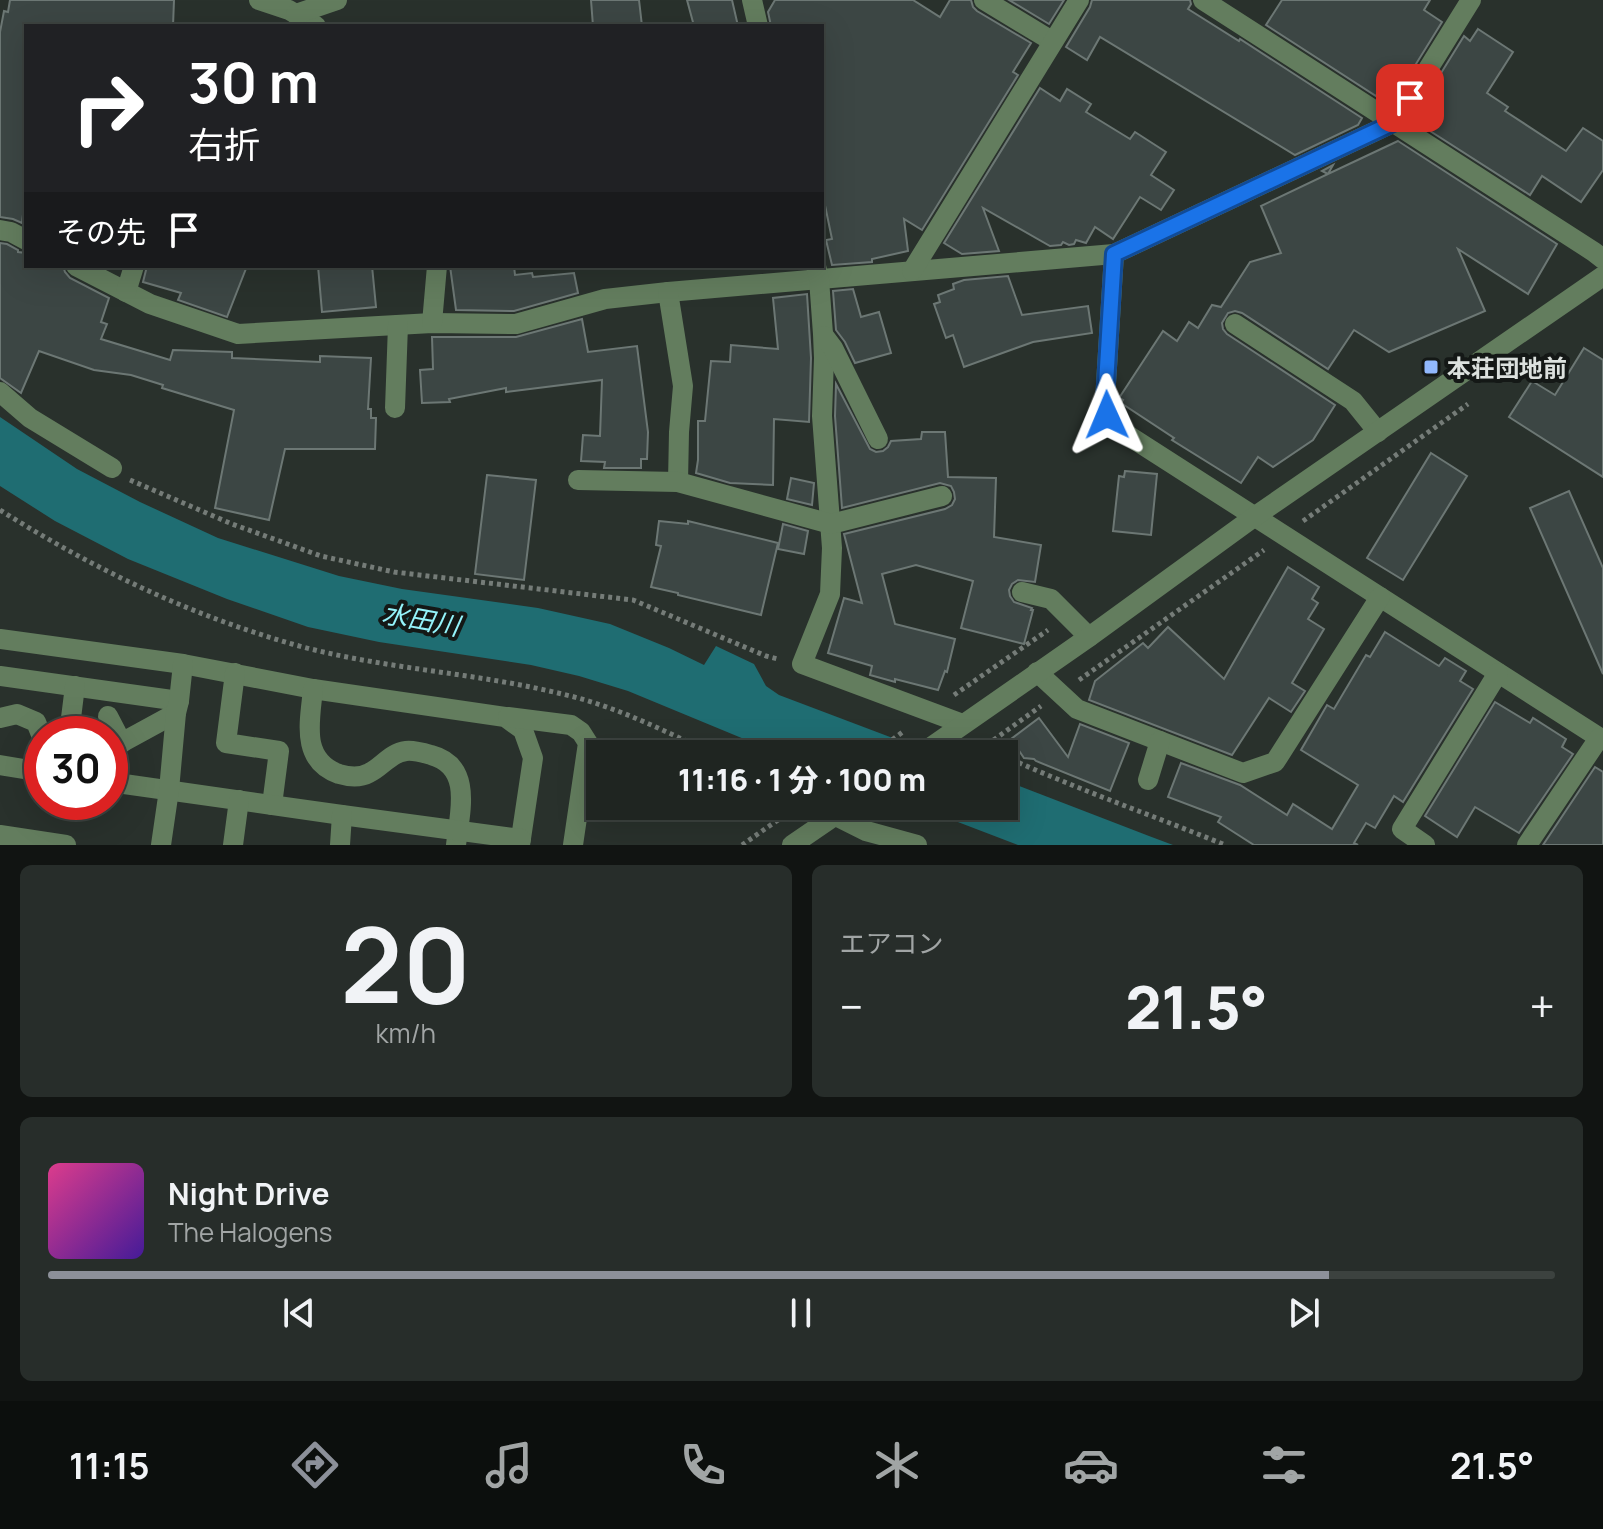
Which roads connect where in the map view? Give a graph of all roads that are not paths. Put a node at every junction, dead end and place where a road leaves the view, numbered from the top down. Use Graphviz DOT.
graph roads {
  1 [pos="259,0"];
  2 [pos="337,0"];
  3 [pos="752,0"];
  4 [pos="984,0"];
  5 [pos="1079,0"];
  6 [pos="1203,0"];
  7 [pos="1470,0"];
  8 [pos="296,14"];
  9 [pos="313,24"];
  10 [pos="758,24"];
  11 [pos="1052,41"];
  12 [pos="1395,122"];
  13 [pos="0,230"];
  14 [pos="24,239"];
  15 [pos="1114,254"];
  16 [pos="1603,259"];
  17 [pos="80,268"];
  18 [pos="133,268"];
  19 [pos="437,268"];
  20 [pos="912,271"];
  21 [pos="817,273"];
  22 [pos="1603,276"];
  23 [pos="126,292"];
  24 [pos="668,292"];
  25 [pos="432,323"];
  26 [pos="1235,324"];
  27 [pos="398,325"];
  28 [pos="823,334"];
  29 [pos="0,392"];
  30 [pos="395,408"];
  31 [pos="1378,432"];
  32 [pos="878,439"];
  33 [pos="112,468"];
  34 [pos="578,480"];
  35 [pos="678,482"];
  36 [pos="942,496"];
  37 [pos="1254,517"];
  38 [pos="831,524"];
  39 [pos="1022,592"];
  40 [pos="1380,597"];
  41 [pos="1089,637"];
  42 [pos="0,639"];
  43 [pos="183,664"];
  44 [pos="1037,672"];
  45 [pos="235,673"];
  46 [pos="1498,673"];
  47 [pos="0,676"];
  48 [pos="75,686"];
  49 [pos="313,689"];
  50 [pos="177,707"];
  51 [pos="71,716"];
  52 [pos="24,717"];
  53 [pos="505,717"];
  54 [pos="0,718"];
  55 [pos="963,724"];
  56 [pos="128,738"];
  57 [pos="1601,739"];
  58 [pos="941,740"];
  59 [pos="1160,741"];
  60 [pos="1,771"];
  61 [pos="24,772"];
  62 [pos="1148,780"];
  63 [pos="128,784"];
  64 [pos="169,790"];
  65 [pos="239,800"];
  66 [pos="272,805"];
  67 [pos="342,815"];
  68 [pos="829,820"];
  69 [pos="853,820"];
  70 [pos="0,835"];
  71 [pos="457,838"];
  72 [pos="521,842"];
  73 [pos="66,845"];
  74 [pos="161,845"];
  75 [pos="233,845"];
  76 [pos="340,845"];
  77 [pos="573,845"];
  78 [pos="792,845"];
  79 [pos="917,845"];
  80 [pos="1425,845"];
  81 [pos="1527,845"];
  1 -- 8 [label="street"];
  2 -- 8 [label="street"];
  3 -- 10 [label="street"];
  4 -- 11 [label="street"];
  5 -- 11 [label="street"];
  6 -- 12 [label="street"];
  7 -- 12 [label="street"];
  8 -- 9 [label="street"];
  11 -- 20 [label="street"];
  12 -- 15 [label="street"];
  12 -- 16 [label="street"];
  13 -- 14 [label="street"];
  15 -- 20 [label="street"];
  15 -- 37 [label="street"];
  17 -- 23 [label="street"];
  18 -- 23 [label="street"];
  19 -- 25 [label="street"];
  20 -- 21 [label="street"];
  21 -- 24 [label="street"];
  21 -- 28 [label="street"];
  22 -- 31 [label="street"];
  23 -- 27 [label="street"];
  24 -- 25 [label="street"];
  24 -- 35 [label="street"];
  25 -- 27 [label="street"];
  26 -- 31 [label="street"];
  27 -- 30 [label="street"];
  28 -- 32 [label="street"];
  28 -- 38 [label="street"];
  29 -- 33 [label="street"];
  31 -- 37 [label="street"];
  34 -- 35 [label="street"];
  35 -- 38 [label="street"];
  36 -- 38 [label="street"];
  37 -- 40 [label="street"];
  37 -- 41 [label="street"];
  38 -- 55 [label="street"];
  39 -- 41 [label="street"];
  40 -- 46 [label="street"];
  40 -- 59 [label="street"];
  41 -- 44 [label="street"];
  42 -- 43 [label="street"];
  43 -- 45 [label="street"];
  43 -- 50 [label="street"];
  44 -- 55 [label="street"];
  44 -- 59 [label="street"];
  45 -- 49 [label="street"];
  45 -- 66 [label="street"];
  46 -- 57 [label="street"];
  46 -- 80 [label="street"];
  47 -- 48 [label="street"];
  48 -- 50 [label="street"];
  48 -- 51 [label="street"];
  49 -- 53 [label="street"];
  49 -- 71 [label="street"];
  50 -- 56 [label="street"];
  50 -- 64 [label="street"];
  52 -- 54 [label="street"];
  53 -- 72 [label="street"];
  53 -- 77 [label="street"];
  55 -- 58 [label="street"];
  57 -- 81 [label="street"];
  59 -- 62 [label="street"];
  60 -- 61 [label="street"];
  63 -- 64 [label="street"];
  64 -- 65 [label="street"];
  64 -- 74 [label="street"];
  65 -- 66 [label="street"];
  65 -- 75 [label="street"];
  66 -- 67 [label="street"];
  67 -- 71 [label="street"];
  67 -- 76 [label="street"];
  68 -- 78 [label="street"];
  69 -- 79 [label="street"];
  70 -- 73 [label="street"];
  71 -- 72 [label="street"];
}
